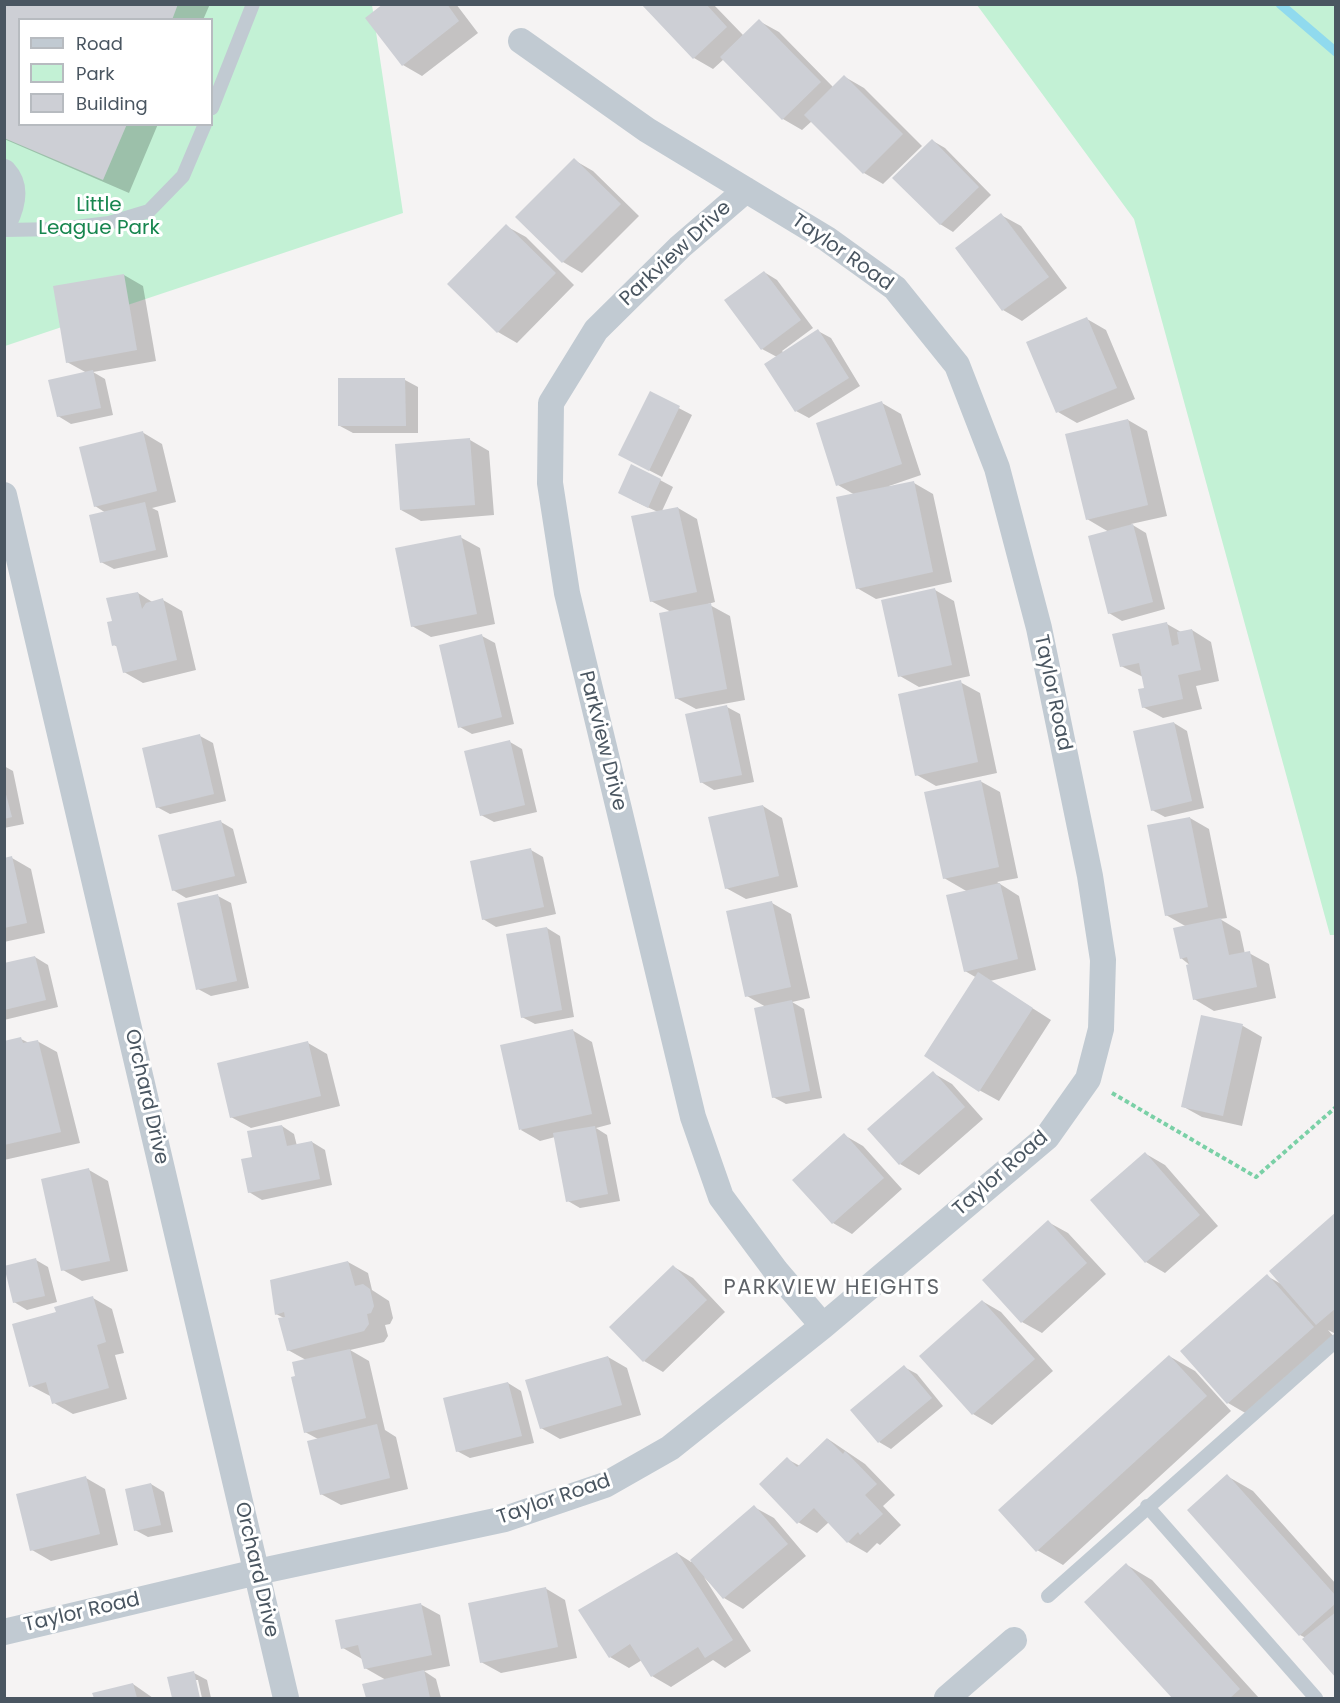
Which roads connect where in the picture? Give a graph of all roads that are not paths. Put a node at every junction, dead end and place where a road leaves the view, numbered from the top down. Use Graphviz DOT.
graph roads {
  1 [pos="253,4"];
  2 [pos="521,41"];
  3 [pos="213,105"];
  4 [pos="204,126"];
  5 [pos="4,172"];
  6 [pos="746,190"];
  7 [pos="4,223"];
  8 [pos="4,230"];
  9 [pos="4,495"];
  10 [pos="823,1326"];
  11 [pos="1335,1341"];
  12 [pos="1147,1506"];
  13 [pos="257,1572"];
  14 [pos="1048,1596"];
  15 [pos="4,1632"];
  16 [pos="1014,1641"];
  17 [pos="286,1698"];
  18 [pos="947,1698"];
  19 [pos="1316,1698"];
  1 -- 3 [label="lane"];
  2 -- 6 [label="street, Taylor Road"];
  4 -- 8 [label="lane"];
  5 -- 7 [label="street"];
  6 -- 10 [label="street, Parkview Drive"];
  6 -- 10 [label="street, Taylor Road"];
  9 -- 13 [label="street, Orchard Drive"];
  10 -- 13 [label="street, Taylor Road"];
  11 -- 12 [label="lane"];
  12 -- 14 [label="lane"];
  12 -- 19 [label="lane"];
  13 -- 15 [label="street, Taylor Road"];
  13 -- 17 [label="street, Orchard Drive"];
  16 -- 18 [label="street"];
}
